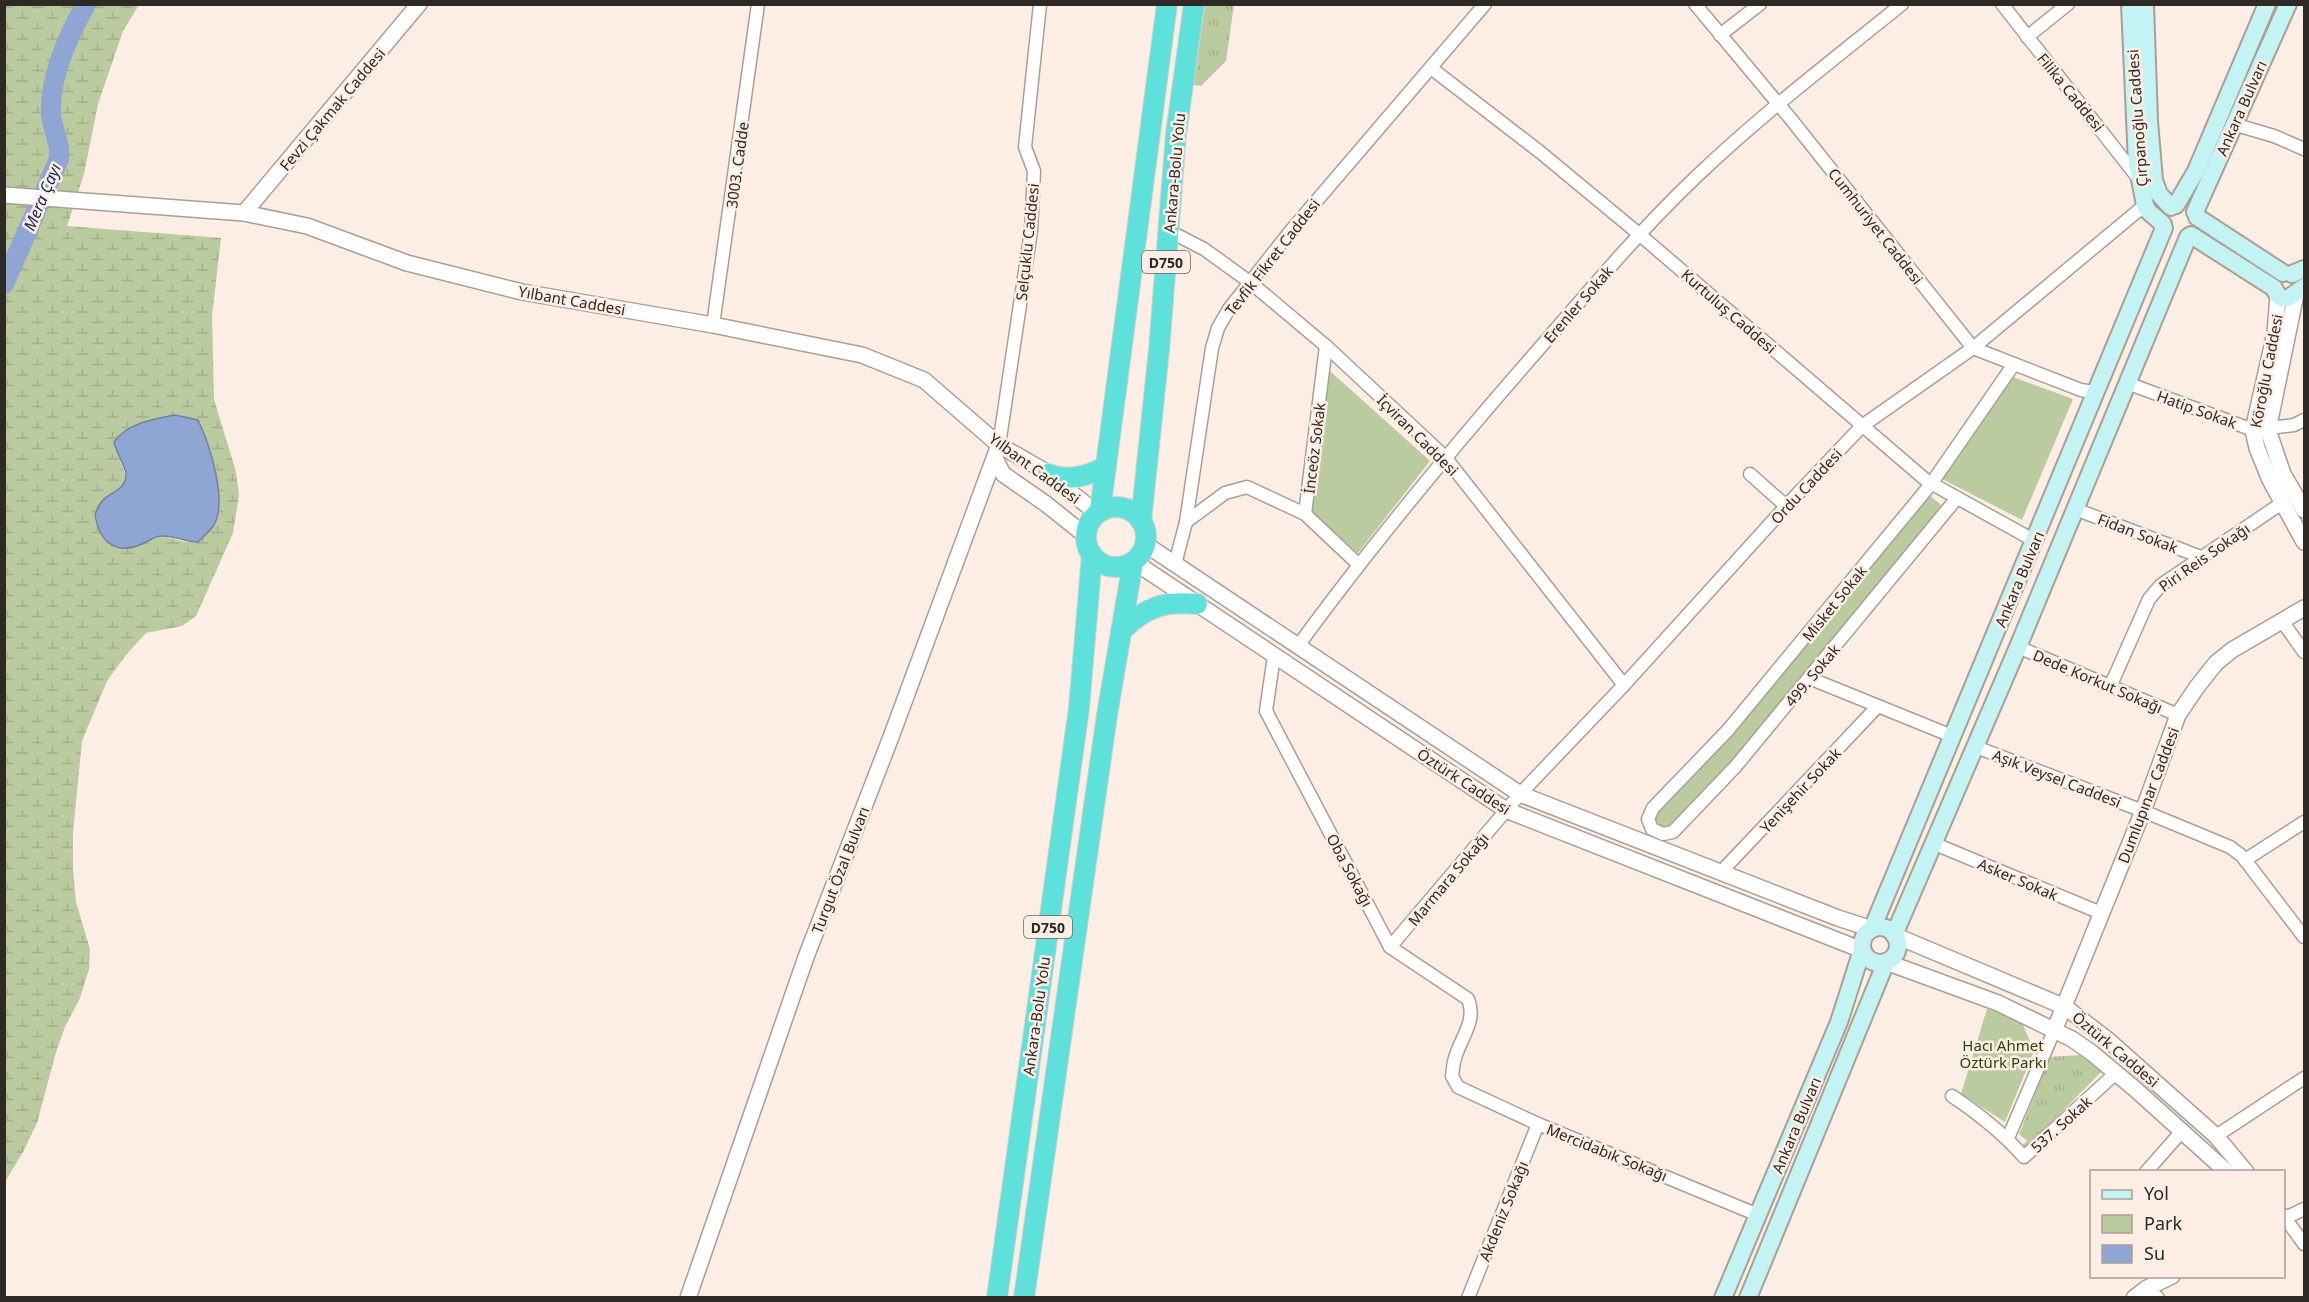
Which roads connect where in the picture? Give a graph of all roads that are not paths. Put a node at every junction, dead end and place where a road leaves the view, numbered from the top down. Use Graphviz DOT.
graph roads {
  1 [pos="419,4"];
  2 [pos="758,4"];
  3 [pos="1040,4"];
  4 [pos="1167,4"];
  5 [pos="1194,4"];
  6 [pos="1485,4"];
  7 [pos="1695,4"];
  8 [pos="1760,4"];
  9 [pos="1902,4"];
  10 [pos="2002,4"];
  11 [pos="2068,4"];
  12 [pos="2130,4"];
  13 [pos="2145,4"];
  14 [pos="2267,4"];
  15 [pos="2289,4"];
  16 [pos="1720,35"];
  17 [pos="2027,37"];
  18 [pos="1431,68"];
  19 [pos="1779,104"];
  20 [pos="2233,124"];
  21 [pos="2304,149"];
  22 [pos="2140,181"];
  23 [pos="4,195"];
  24 [pos="2145,205"];
  25 [pos="2173,206"];
  26 [pos="244,213"];
  27 [pos="2196,215"];
  28 [pos="2164,226"];
  29 [pos="1168,231"];
  30 [pos="1639,234"];
  31 [pos="2190,236"];
  32 [pos="2293,272"];
  33 [pos="1251,283"];
  34 [pos="2300,290"];
  35 [pos="2276,292"];
  36 [pos="713,325"];
  37 [pos="1326,346"];
  38 [pos="1973,348"];
  39 [pos="2013,364"];
  40 [pos="2127,382"];
  41 [pos="2094,393"];
  42 [pos="2304,420"];
  43 [pos="1862,426"];
  44 [pos="2261,430"];
  45 [pos="997,451"];
  46 [pos="1444,457"];
  47 [pos="1106,467"];
  48 [pos="1048,474"];
  49 [pos="1750,474"];
  50 [pos="1931,484"];
  51 [pos="2299,489"];
  52 [pos="1957,498"];
  53 [pos="2282,503"];
  54 [pos="1786,506"];
  55 [pos="2075,509"];
  56 [pos="2304,510"];
  57 [pos="1099,512"];
  58 [pos="1305,514"];
  59 [pos="1141,520"];
  60 [pos="1186,522"];
  61 [pos="1086,536"];
  62 [pos="2035,540"];
  63 [pos="2304,542"];
  64 [pos="1145,544"];
  65 [pos="1092,555"];
  66 [pos="2201,557"];
  67 [pos="1133,561"];
  68 [pos="1175,564"];
  69 [pos="1358,564"];
  70 [pos="1197,604"];
  71 [pos="2304,608"];
  72 [pos="2282,621"];
  73 [pos="1121,631"];
  74 [pos="1298,646"];
  75 [pos="2018,647"];
  76 [pos="2304,652"];
  77 [pos="1274,656"];
  78 [pos="1809,678"];
  79 [pos="1623,685"];
  80 [pos="2110,687"];
  81 [pos="1878,706"];
  82 [pos="2178,715"];
  83 [pos="1952,736"];
  84 [pos="1976,747"];
  85 [pos="1520,794"];
  86 [pos="1506,810"];
  87 [pos="2143,811"];
  88 [pos="2304,822"];
  89 [pos="1655,831"];
  90 [pos="1935,844"];
  91 [pos="2245,860"];
  92 [pos="1721,872"];
  93 [pos="2101,913"];
  94 [pos="1872,929"];
  95 [pos="1894,934"];
  96 [pos="2304,937"];
  97 [pos="1390,947"];
  98 [pos="1862,950"];
  99 [pos="1886,962"];
  100 [pos="2065,1007"];
  101 [pos="2054,1031"];
  102 [pos="2116,1073"];
  103 [pos="2304,1078"];
  104 [pos="1458,1087"];
  105 [pos="1952,1096"];
  106 [pos="1538,1124"];
  107 [pos="2183,1130"];
  108 [pos="2216,1136"];
  109 [pos="2008,1138"];
  110 [pos="2148,1170"];
  111 [pos="2225,1170"];
  112 [pos="2244,1170"];
  113 [pos="2304,1209"];
  114 [pos="1758,1215"];
  115 [pos="2285,1218"];
  116 [pos="2285,1219"];
  117 [pos="2304,1244"];
  118 [pos="2169,1278"];
  119 [pos="2146,1294"];
  120 [pos="688,1298"];
  121 [pos="997,1298"];
  122 [pos="1023,1298"];
  123 [pos="1468,1298"];
  124 [pos="1723,1298"];
  125 [pos="1748,1298"];
  1 -- 26 [label="street, Fevzi Çakmak Caddesi"];
  2 -- 36 [label="street, 3003. Cadde"];
  3 -- 45 [label="street, Selçuklu Caddesi"];
  4 -- 47 [label="highway, Ankara-Bolu Yolu / D750"];
  5 -- 29 [label="highway, Ankara-Bolu Yolu / D750"];
  6 -- 18 [label="street, Tevfik Fikret Caddesi"];
  7 -- 16 [label="street, Cumhuriyet Caddesi"];
  8 -- 16 [label="street"];
  9 -- 19 [label="street, Erenler Sokak"];
  10 -- 17 [label="street, Filika Caddesi"];
  11 -- 17 [label="street"];
  12 -- 22 [label="main road, Çırpanoğlu Caddesi"];
  13 -- 25 [label="main road, Çırpanoğlu Caddesi"];
  14 -- 25 [label="main road, Ankara Bulvarı"];
  15 -- 20 [label="main road, Ankara Bulvarı"];
  16 -- 19 [label="street, Cumhuriyet Caddesi"];
  17 -- 22 [label="street, Filika Caddesi"];
  18 -- 30 [label="street, Kurtuluş Caddesi"];
  18 -- 33 [label="street, Tevfik Fikret Caddesi"];
  19 -- 30 [label="street, Erenler Sokak"];
  19 -- 38 [label="street, Cumhuriyet Caddesi"];
  20 -- 21 [label="street"];
  20 -- 27 [label="main road, Ankara Bulvarı"];
  22 -- 24 [label="main road, Çırpanoğlu Caddesi"];
  23 -- 26 [label="street, Yılbant Caddesi"];
  24 -- 28 [label="main road, Çırpanoğlu Caddesi"];
  24 -- 38 [label="street, Ordu Caddesi"];
  25 -- 27 [label="main road"];
  25 -- 28 [label="main road, Ankara Bulvarı"];
  26 -- 36 [label="street, Yılbant Caddesi"];
  27 -- 31 [label="main road, Ankara Bulvarı"];
  27 -- 32 [label="main road"];
  28 -- 31 [label="main road"];
  28 -- 41 [label="main road, Ankara Bulvarı"];
  29 -- 33 [label="street, İçviran Caddesi"];
  29 -- 59 [label="highway, Ankara-Bolu Yolu / D750"];
  30 -- 43 [label="street, Kurtuluş Caddesi"];
  30 -- 46 [label="street, Erenler Sokak"];
  31 -- 35 [label="main road"];
  31 -- 40 [label="main road, Ankara Bulvarı"];
  32 -- 34 [label="main road"];
  32 -- 35 [label="main road"];
  33 -- 37 [label="street, İçviran Caddesi"];
  33 -- 60 [label="street, Tevfik Fikret Caddesi"];
  34 -- 35 [label="main road"];
  34 -- 44 [label="street, Köroğlu Caddesi"];
  35 -- 44 [label="street, Köroğlu Caddesi"];
  36 -- 45 [label="street, Yılbant Caddesi"];
  37 -- 46 [label="street, İçviran Caddesi"];
  37 -- 58 [label="street, İnceöz Sokak"];
  38 -- 39 [label="street, Cumhuriyet Caddesi"];
  38 -- 43 [label="street, Ordu Caddesi"];
  39 -- 41 [label="street, Cumhuriyet Caddesi"];
  39 -- 50 [label="street, Misket Sokak"];
  40 -- 44 [label="street, Hatip Sokak"];
  40 -- 55 [label="main road, Ankara Bulvarı"];
  41 -- 62 [label="main road, Ankara Bulvarı"];
  42 -- 44 [label="street"];
  43 -- 50 [label="street, Kurtuluş Caddesi"];
  43 -- 54 [label="street, Ordu Caddesi"];
  44 -- 51 [label="street, Köroğlu Caddesi"];
  44 -- 53 [label="street, Köroğlu Caddesi"];
  45 -- 48 [label="street, Yılbant Caddesi"];
  45 -- 61 [label="street, Yılbant Caddesi"];
  45 -- 120 [label="street, Turgut Özal Bulvarı"];
  46 -- 69 [label="street, Erenler Sokak"];
  46 -- 79 [label="street, İçviran Caddesi"];
  47 -- 48 [label="highway"];
  47 -- 57 [label="highway, Ankara-Bolu Yolu / D750"];
  48 -- 57 [label="street, Yılbant Caddesi"];
  49 -- 54 [label="street"];
  50 -- 52 [label="street, Kurtuluş Caddesi"];
  50 -- 89 [label="street, Misket Sokak"];
  51 -- 56 [label="street, Köroğlu Caddesi"];
  52 -- 62 [label="street, Kurtuluş Caddesi"];
  52 -- 78 [label="street, 499. Sokak"];
  53 -- 63 [label="street, Köroğlu Caddesi"];
  53 -- 66 [label="street, Piri Reis Sokağı"];
  54 -- 79 [label="street, Ordu Caddesi"];
  55 -- 66 [label="street, Fidan Sokak"];
  55 -- 75 [label="main road, Ankara Bulvarı"];
  57 -- 59 [label="highway"];
  57 -- 61 [label="highway"];
  58 -- 60 [label="street"];
  58 -- 69 [label="street, İnceöz Sokak"];
  59 -- 64 [label="highway"];
  60 -- 68 [label="street, Tevfik Fikret Caddesi"];
  61 -- 65 [label="highway"];
  62 -- 83 [label="main road, Ankara Bulvarı"];
  64 -- 67 [label="highway"];
  64 -- 68 [label="street, Öztürk Caddesi"];
  65 -- 67 [label="highway"];
  65 -- 121 [label="highway, Ankara-Bolu Yolu / D750"];
  66 -- 80 [label="street, Piri Reis Sokağı"];
  67 -- 70 [label="street, Öztürk Caddesi"];
  67 -- 73 [label="highway, Ankara-Bolu Yolu / D750"];
  68 -- 74 [label="street, Öztürk Caddesi"];
  69 -- 74 [label="street, Erenler Sokak"];
  70 -- 73 [label="highway"];
  70 -- 77 [label="street, Öztürk Caddesi"];
  71 -- 72 [label="street, Dumlupınar Caddesi"];
  72 -- 76 [label="street"];
  72 -- 82 [label="street, Dumlupınar Caddesi"];
  73 -- 122 [label="highway, Ankara-Bolu Yolu / D750"];
  74 -- 85 [label="street, Öztürk Caddesi"];
  75 -- 80 [label="street, Dede Korkut Sokağı"];
  75 -- 84 [label="main road, Ankara Bulvarı"];
  77 -- 86 [label="street, Öztürk Caddesi"];
  77 -- 97 [label="street, Oba Sokağı"];
  78 -- 81 [label="street"];
  78 -- 89 [label="street, 499. Sokak"];
  79 -- 85 [label="street, Ordu Caddesi"];
  80 -- 82 [label="street, Dede Korkut Sokağı"];
  81 -- 83 [label="street"];
  81 -- 92 [label="street, Yenişehir Sokak"];
  82 -- 87 [label="street, Dumlupınar Caddesi"];
  83 -- 94 [label="main road, Ankara Bulvarı"];
  84 -- 87 [label="street, Aşık Veysel Caddesi"];
  84 -- 90 [label="main road, Ankara Bulvarı"];
  85 -- 86 [label="street, Ordu Caddesi"];
  85 -- 92 [label="street, Öztürk Caddesi"];
  86 -- 97 [label="street, Marmara Sokağı"];
  86 -- 98 [label="street, Öztürk Caddesi"];
  87 -- 91 [label="street, Aşık Veysel Caddesi"];
  87 -- 93 [label="street, Dumlupınar Caddesi"];
  88 -- 91 [label="street"];
  90 -- 93 [label="street, Asker Sokak"];
  90 -- 95 [label="main road, Ankara Bulvarı"];
  91 -- 96 [label="street, Aşık Veysel Caddesi"];
  92 -- 94 [label="street, Öztürk Caddesi"];
  93 -- 100 [label="street, Dumlupınar Caddesi"];
  94 -- 95 [label="main road"];
  94 -- 98 [label="main road, Ankara Bulvarı"];
  95 -- 99 [label="main road, Ankara Bulvarı"];
  95 -- 100 [label="street, Öztürk Caddesi"];
  97 -- 104 [label="street, Oba Sokağı"];
  98 -- 99 [label="main road"];
  98 -- 114 [label="main road, Ankara Bulvarı"];
  99 -- 101 [label="street, Öztürk Caddesi"];
  99 -- 125 [label="main road, Ankara Bulvarı"];
  100 -- 101 [label="street, Dumlupınar Caddesi"];
  100 -- 108 [label="street, Öztürk Caddesi"];
  101 -- 102 [label="street, Öztürk Caddesi"];
  101 -- 109 [label="street"];
  102 -- 107 [label="street, Öztürk Caddesi"];
  102 -- 109 [label="street, 537. Sokak"];
  103 -- 108 [label="street"];
  104 -- 106 [label="street, Mercidabık Sokağı"];
  105 -- 109 [label="street"];
  106 -- 114 [label="street, Mercidabık Sokağı"];
  106 -- 123 [label="street, Akdeniz Sokağı"];
  107 -- 110 [label="street"];
  107 -- 111 [label="street, Öztürk Caddesi"];
  108 -- 112 [label="street, Öztürk Caddesi"];
  113 -- 115 [label="street"];
  114 -- 124 [label="main road, Ankara Bulvarı"];
  116 -- 117 [label="street"];
  118 -- 119 [label="street"];
}
